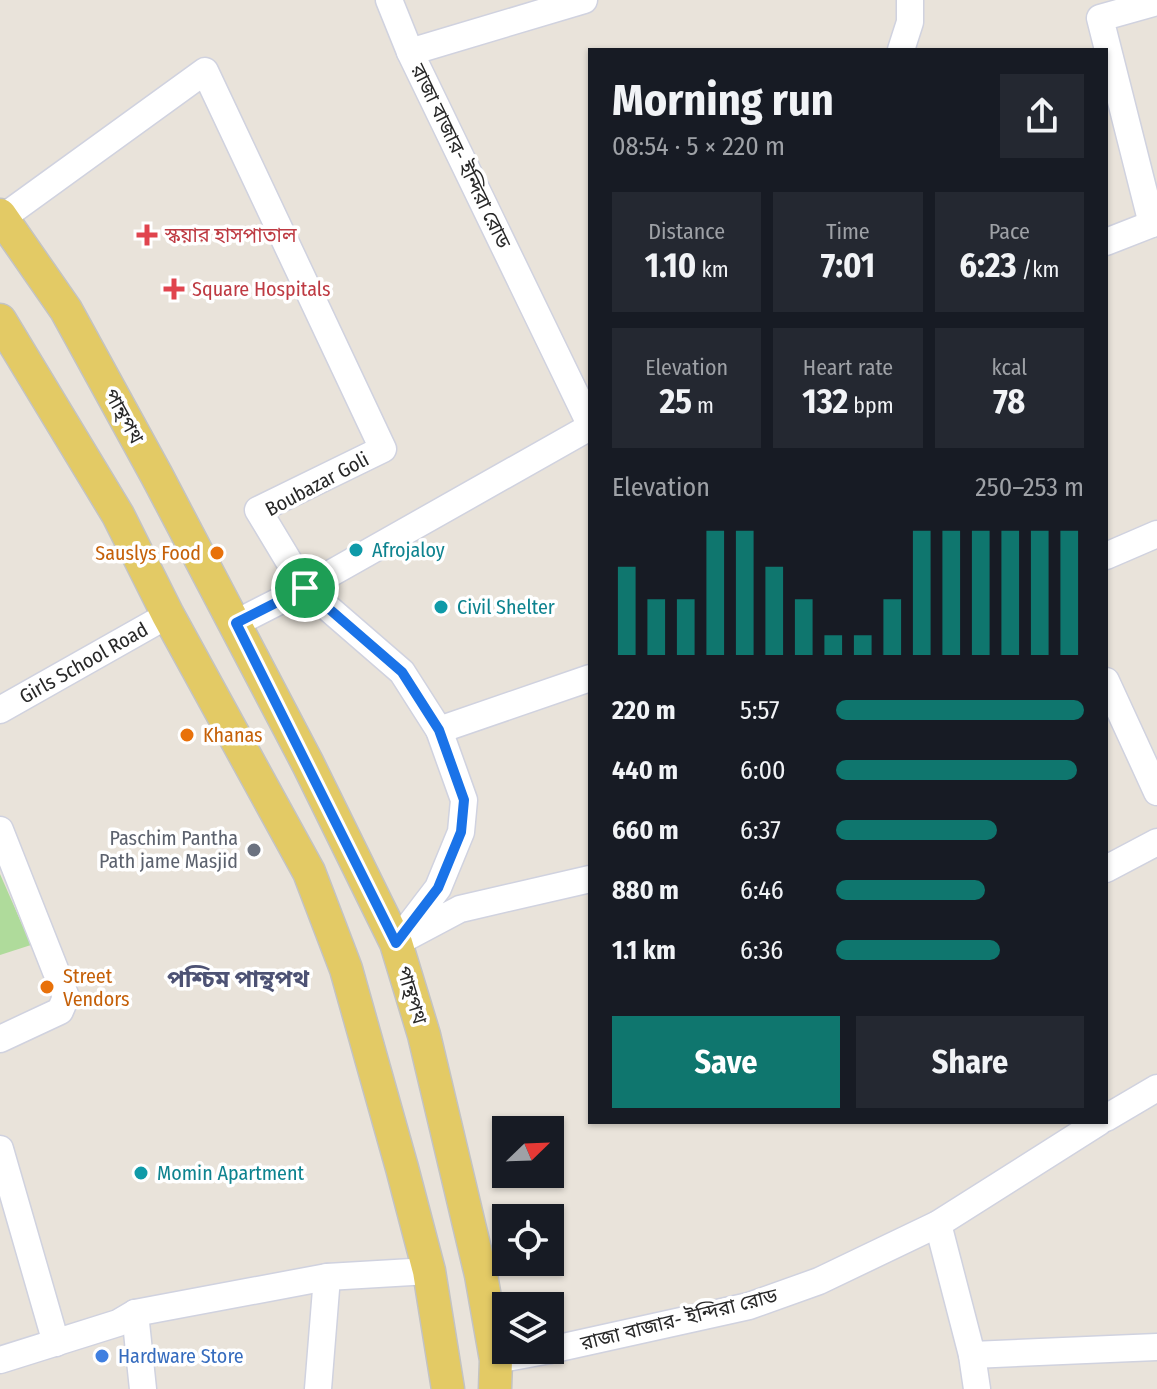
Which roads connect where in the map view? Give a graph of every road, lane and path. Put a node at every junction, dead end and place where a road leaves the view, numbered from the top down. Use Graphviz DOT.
graph roads {
  1 [pos="389,0"];
  2 [pos="584,0"];
  3 [pos="910,0"];
  4 [pos="1157,2"];
  5 [pos="902,48"];
  6 [pos="410,52"];
  7 [pos="1,216"];
  8 [pos="1155,223"];
  9 [pos="1108,241"];
  10 [pos="0,320"];
  11 [pos="588,422"];
  12 [pos="588,427"];
  13 [pos="1157,534"];
  14 [pos="1108,555"];
  15 [pos="305,588"];
  16 [pos="168,615"];
  17 [pos="236,623"];
  18 [pos="588,679"];
  19 [pos="1108,685"];
  20 [pos="0,710"];
  21 [pos="439,730"];
  22 [pos="1157,792"];
  23 [pos="0,830"];
  24 [pos="1157,842"];
  25 [pos="1108,868"];
  26 [pos="588,879"];
  27 [pos="396,943"];
  28 [pos="0,1039"];
  29 [pos="1157,1088"];
  30 [pos="1108,1117"];
  31 [pos="1096,1124"];
  32 [pos="0,1149"];
  33 [pos="938,1224"];
  34 [pos="429,1271"];
  35 [pos="327,1277"];
  36 [pos="135,1313"];
  37 [pos="56,1343"];
  38 [pos="564,1347"];
  39 [pos="1157,1347"];
  40 [pos="972,1355"];
  41 [pos="0,1360"];
  42 [pos="520,1364"];
  43 [pos="496,1375"];
  44 [pos="143,1389"];
  45 [pos="318,1389"];
  46 [pos="448,1389"];
  47 [pos="977,1389"];
  1 -- 6 [label="street"];
  2 -- 6 [label="street, রাজা বাজার- ইন্দিরা রোড"];
  3 -- 5 [label="street"];
  4 -- 8 [label="street"];
  6 -- 11 [label="street, রাজা বাজার- ইন্দিরা রোড"];
  7 -- 15 [label="street, Boubazar Goli"];
  7 -- 17 [label="main road, পান্থপথ"];
  8 -- 9 [label="street"];
  10 -- 16 [label="main road"];
  12 -- 15 [label="street, রাজা বাজার- ইন্দিরা রোড"];
  13 -- 14 [label="street"];
  15 -- 17 [label="street, রাজা বাজার- ইন্দিরা রোড"];
  15 -- 21 [label="street, Boubazar Goli"];
  16 -- 20 [label="street, Girls School Road"];
  16 -- 34 [label="main road"];
  17 -- 27 [label="main road, পান্থপথ"];
  18 -- 21 [label="street"];
  19 -- 22 [label="street"];
  21 -- 27 [label="street, Boubazar Goli"];
  23 -- 28 [label="street"];
  24 -- 25 [label="street"];
  26 -- 27 [label="street"];
  27 -- 43 [label="main road, পান্থপথ"];
  29 -- 30 [label="street"];
  31 -- 33 [label="street, রাজা বাজার- ইন্দিরা রোড"];
  32 -- 37 [label="street"];
  33 -- 38 [label="street, রাজা বাজার- ইন্দিরা রোড"];
  33 -- 40 [label="street"];
  34 -- 35 [label="street"];
  34 -- 46 [label="main road"];
  35 -- 36 [label="street"];
  35 -- 45 [label="street"];
  36 -- 37 [label="street"];
  36 -- 44 [label="street"];
  37 -- 41 [label="street"];
  39 -- 40 [label="street"];
  40 -- 47 [label="street"];
  42 -- 43 [label="street, রাজা বাজার- ইন্দিরা রোড"];
}
